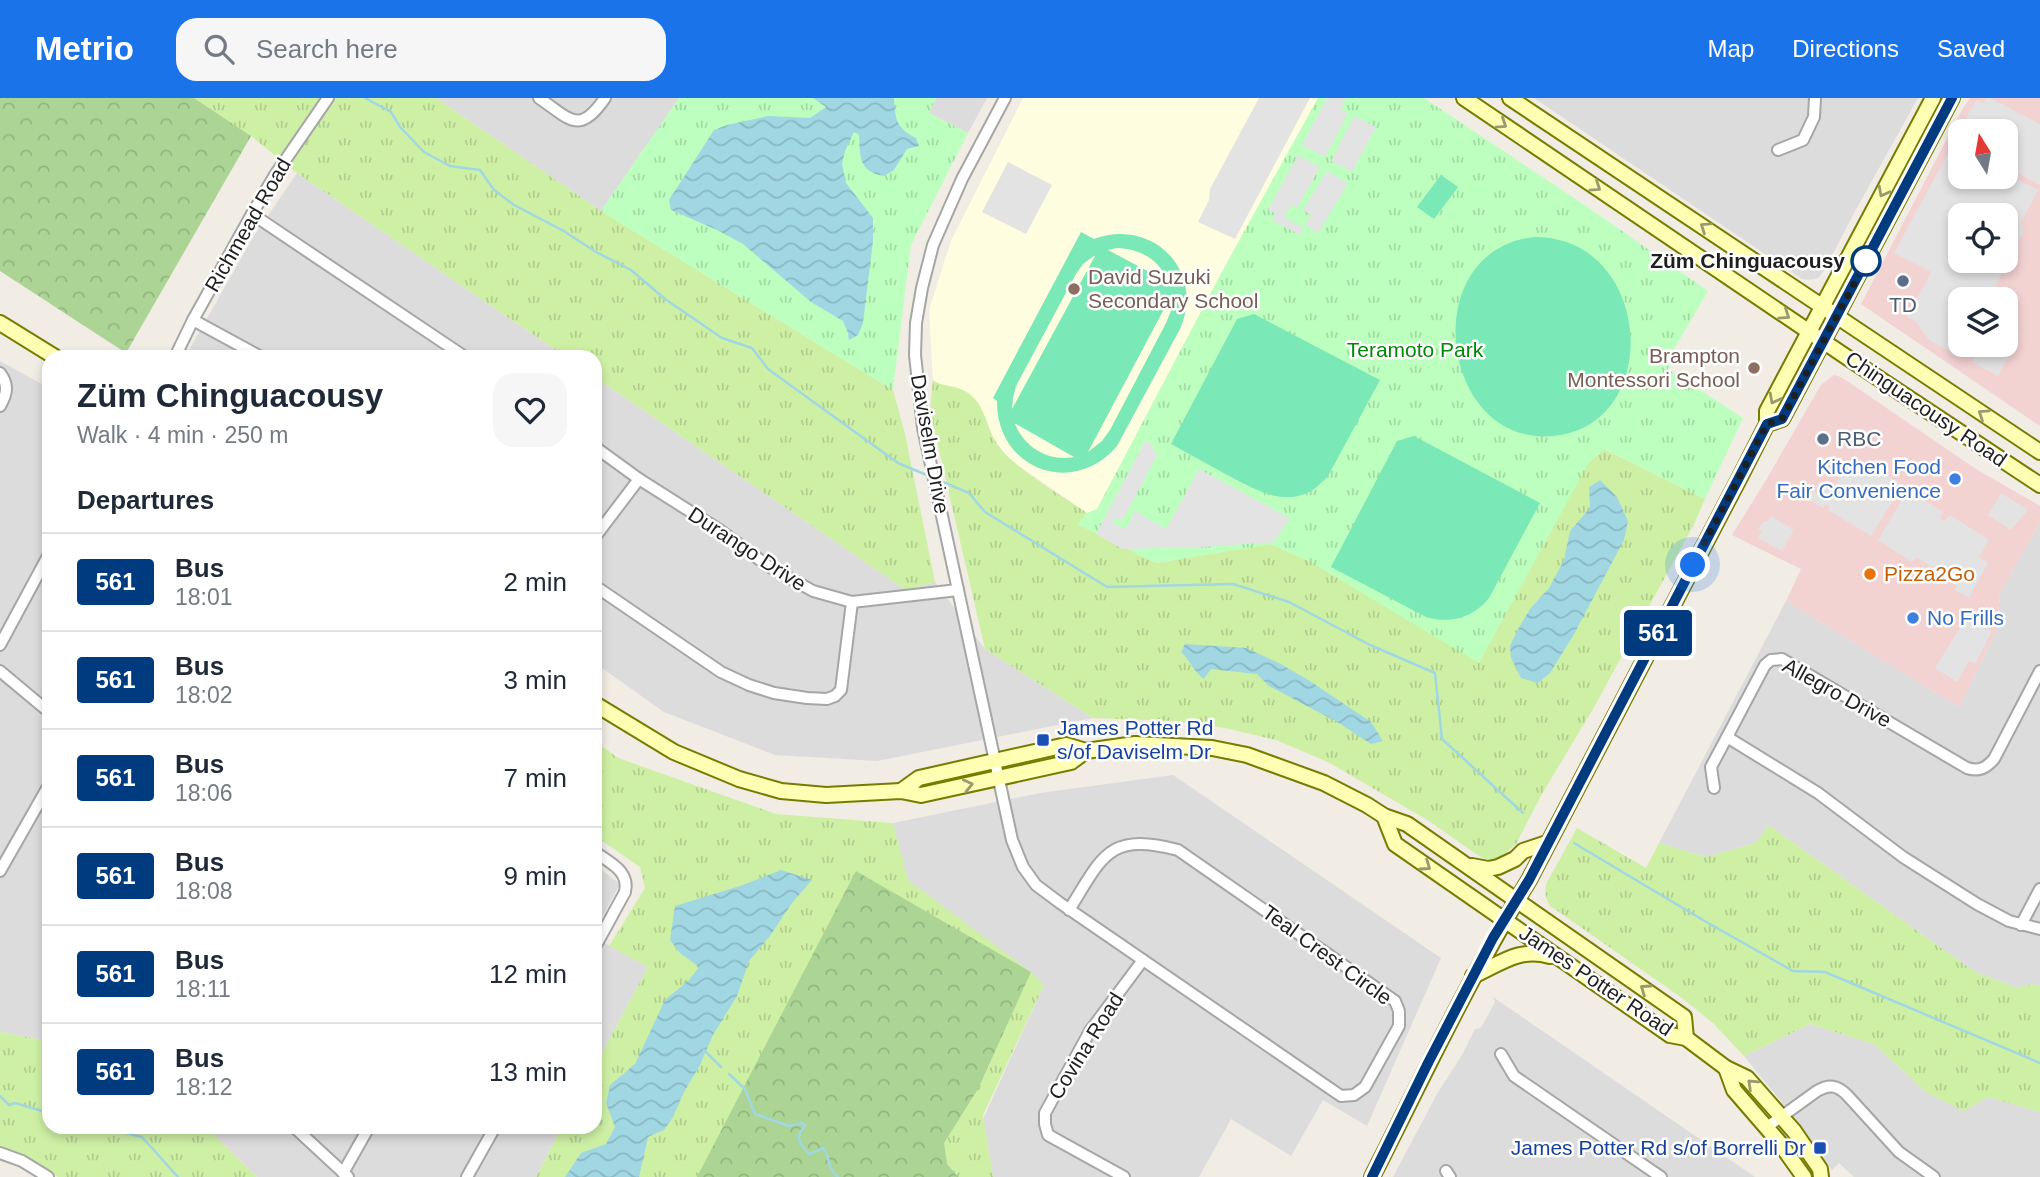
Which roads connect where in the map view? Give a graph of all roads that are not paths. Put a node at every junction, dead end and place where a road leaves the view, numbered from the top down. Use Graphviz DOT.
graph roads {
  1 [pos="328,98"];
  2 [pos="539,98"];
  3 [pos="605,98"];
  4 [pos="1005,98"];
  5 [pos="1464,98"];
  6 [pos="1510,98"];
  7 [pos="1815,98"];
  8 [pos="1933,98"];
  9 [pos="1952,98"];
  10 [pos="1778,150"];
  11 [pos="252,214"];
  12 [pos="1822,306"];
  13 [pos="1837,316"];
  14 [pos="193,320"];
  15 [pos="0,323"];
  16 [pos="1809,331"];
  17 [pos="1824,341"];
  18 [pos="44,350"];
  19 [pos="178,350"];
  20 [pos="248,350"];
  21 [pos="455,350"];
  22 [pos="0,373"];
  23 [pos="0,406"];
  24 [pos="1767,424"];
  25 [pos="602,452"];
  26 [pos="2040,452"];
  27 [pos="639,479"];
  28 [pos="2040,485"];
  29 [pos="602,528"];
  30 [pos="42,567"];
  31 [pos="958,590"];
  32 [pos="602,591"];
  33 [pos="852,602"];
  34 [pos="0,645"];
  35 [pos="0,671"];
  36 [pos="2040,671"];
  37 [pos="42,706"];
  38 [pos="602,708"];
  39 [pos="1727,737"];
  40 [pos="1086,751"];
  41 [pos="993,761"];
  42 [pos="998,778"];
  43 [pos="1714,788"];
  44 [pos="901,791"];
  45 [pos="42,797"];
  46 [pos="1384,816"];
  47 [pos="1547,843"];
  48 [pos="602,857"];
  49 [pos="1457,859"];
  50 [pos="0,872"];
  51 [pos="2040,889"];
  52 [pos="1516,900"];
  53 [pos="1069,910"];
  54 [pos="1504,920"];
  55 [pos="2021,925"];
  56 [pos="2040,929"];
  57 [pos="602,934"];
  58 [pos="1143,960"];
  59 [pos="1568,964"];
  60 [pos="1473,976"];
  61 [pos="1686,1038"];
  62 [pos="1501,1054"];
  63 [pos="1726,1068"];
  64 [pos="1781,1116"];
  65 [pos="1767,1127"];
  66 [pos="301,1134"];
  67 [pos="366,1134"];
  68 [pos="491,1134"];
  69 [pos="0,1153"];
  70 [pos="345,1175"];
  71 [pos="48,1177"];
  72 [pos="467,1177"];
  73 [pos="1124,1177"];
  74 [pos="1372,1177"];
  75 [pos="1661,1177"];
  76 [pos="1804,1177"];
  77 [pos="1821,1177"];
  78 [pos="1934,1177"];
  1 -- 11 [label="street, Richmead Road"];
  2 -- 3 [label="street"];
  4 -- 31 [label="street, Daviselm Drive"];
  5 -- 16 [label="main road, Chinguacousy Road, one-way"];
  12 -- 6 [label="main road, Chinguacousy Road, one-way"];
  7 -- 10 [label="street"];
  8 -- 12 [label="main road, one-way"];
  9 -- 13 [label="main road"];
  11 -- 14 [label="street, Richmead Road"];
  11 -- 21 [label="street"];
  12 -- 13 [label="main road, Chinguacousy Road"];
  12 -- 16 [label="main road"];
  13 -- 17 [label="main road"];
  26 -- 13 [label="main road, Chinguacousy Road, one-way"];
  14 -- 19 [label="street, Richmead Road"];
  14 -- 20 [label="street"];
  15 -- 18 [label="main road"];
  16 -- 17 [label="main road, Chinguacousy Road"];
  16 -- 24 [label="main road, one-way"];
  17 -- 24 [label="main road"];
  17 -- 28 [label="main road, Chinguacousy Road"];
  22 -- 23 [label="street"];
  24 -- 47 [label="main road"];
  25 -- 27 [label="street, Durango Drive"];
  27 -- 29 [label="street"];
  27 -- 33 [label="street, Durango Drive"];
  30 -- 34 [label="street"];
  31 -- 33 [label="street, Durango Drive"];
  31 -- 41 [label="street, Daviselm Drive"];
  32 -- 33 [label="street"];
  35 -- 37 [label="street"];
  36 -- 39 [label="street, Allegro Drive"];
  38 -- 44 [label="main road, James Potter Road"];
  39 -- 43 [label="street"];
  39 -- 55 [label="street"];
  40 -- 41 [label="main road, James Potter Road"];
  40 -- 42 [label="main road, James Potter Road"];
  40 -- 46 [label="main road, James Potter Road"];
  41 -- 42 [label="street, Teal Crest Circle"];
  41 -- 44 [label="main road, James Potter Road"];
  44 -- 42 [label="main road, James Potter Road, one-way"];
  42 -- 53 [label="street, Teal Crest Circle"];
  45 -- 50 [label="street"];
  46 -- 49 [label="main road, James Potter Road"];
  46 -- 54 [label="main road, James Potter Road, one-way"];
  47 -- 49 [label="main road"];
  47 -- 52 [label="main road"];
  48 -- 57 [label="street"];
  49 -- 52 [label="main road, James Potter Road"];
  51 -- 55 [label="street"];
  52 -- 54 [label="main road"];
  61 -- 52 [label="main road, James Potter Road, one-way"];
  53 -- 58 [label="street, Teal Crest Circle"];
  53 -- 58 [label="street, Teal Crest Circle"];
  54 -- 59 [label="main road, James Potter Road"];
  54 -- 60 [label="main road"];
  55 -- 56 [label="street"];
  58 -- 73 [label="street, Covina Road"];
  59 -- 60 [label="main road"];
  59 -- 61 [label="main road, James Potter Road"];
  60 -- 74 [label="main road"];
  61 -- 63 [label="main road, James Potter Road"];
  62 -- 75 [label="street"];
  64 -- 63 [label="main road, James Potter Road, one-way"];
  63 -- 65 [label="main road, James Potter Road"];
  64 -- 65 [label="street"];
  64 -- 77 [label="main road, James Potter Road"];
  64 -- 78 [label="street"];
  65 -- 76 [label="main road, James Potter Road"];
  66 -- 70 [label="street"];
  67 -- 70 [label="street"];
  68 -- 72 [label="street"];
  69 -- 71 [label="street"];
}
